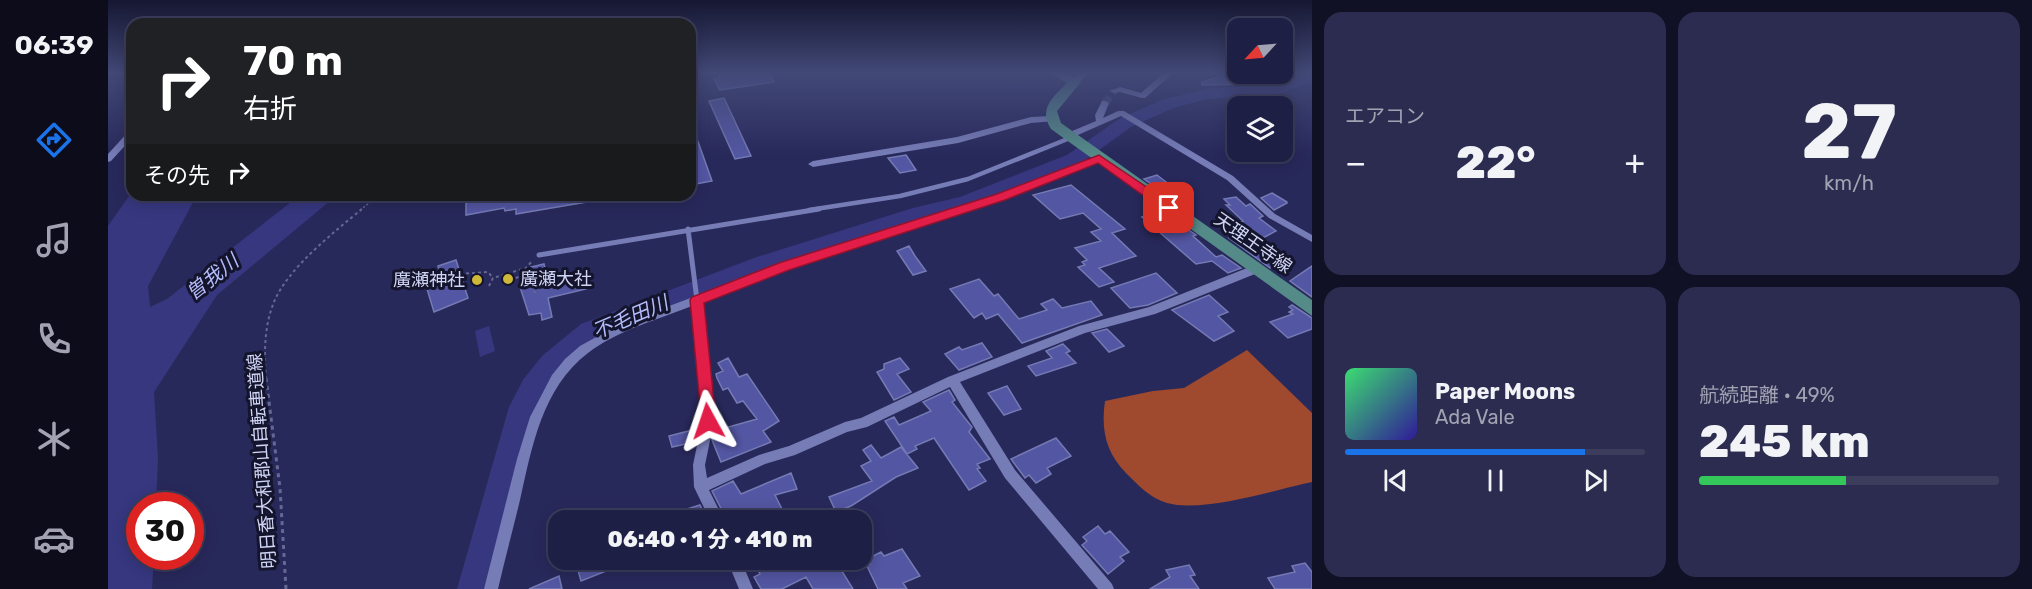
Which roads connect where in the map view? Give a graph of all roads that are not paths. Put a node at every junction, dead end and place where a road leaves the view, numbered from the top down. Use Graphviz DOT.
graph roads {
  1 [pos="1058,100"];
  2 [pos="1105,103"];
  3 [pos="1051,119"];
  4 [pos="1100,122"];
  5 [pos="1069,137"];
  6 [pos="126,140"];
  7 [pos="1092,153"];
  8 [pos="108,159"];
  9 [pos="813,164"];
  10 [pos="687,229"];
  11 [pos="1312,239"];
  12 [pos="539,255"];
  13 [pos="1256,269"];
  14 [pos="697,300"];
  15 [pos="1312,309"];
  16 [pos="952,380"];
  17 [pos="700,487"];
  18 [pos="712,510"];
  19 [pos="738,570"];
  20 [pos="491,589"];
  21 [pos="746,589"];
  22 [pos="1107,589"];
  1 -- 3 [label="main road"];
  2 -- 4 [label="street"];
  3 -- 5 [label="main road, 天理王寺線"];
  3 -- 9 [label="street"];
  4 -- 5 [label="street"];
  4 -- 11 [label="street"];
  5 -- 7 [label="main road, 天理王寺線"];
  5 -- 10 [label="lane"];
  6 -- 8 [label="street"];
  7 -- 13 [label="main road, 天理王寺線"];
  7 -- 14 [label="street"];
  10 -- 12 [label="lane"];
  10 -- 14 [label="lane"];
  13 -- 15 [label="main road, 天理王寺線"];
  13 -- 16 [label="street"];
  14 -- 17 [label="street"];
  14 -- 20 [label="street"];
  16 -- 17 [label="street"];
  16 -- 22 [label="street"];
  17 -- 18 [label="street"];
  19 -- 21 [label="street"];
}
